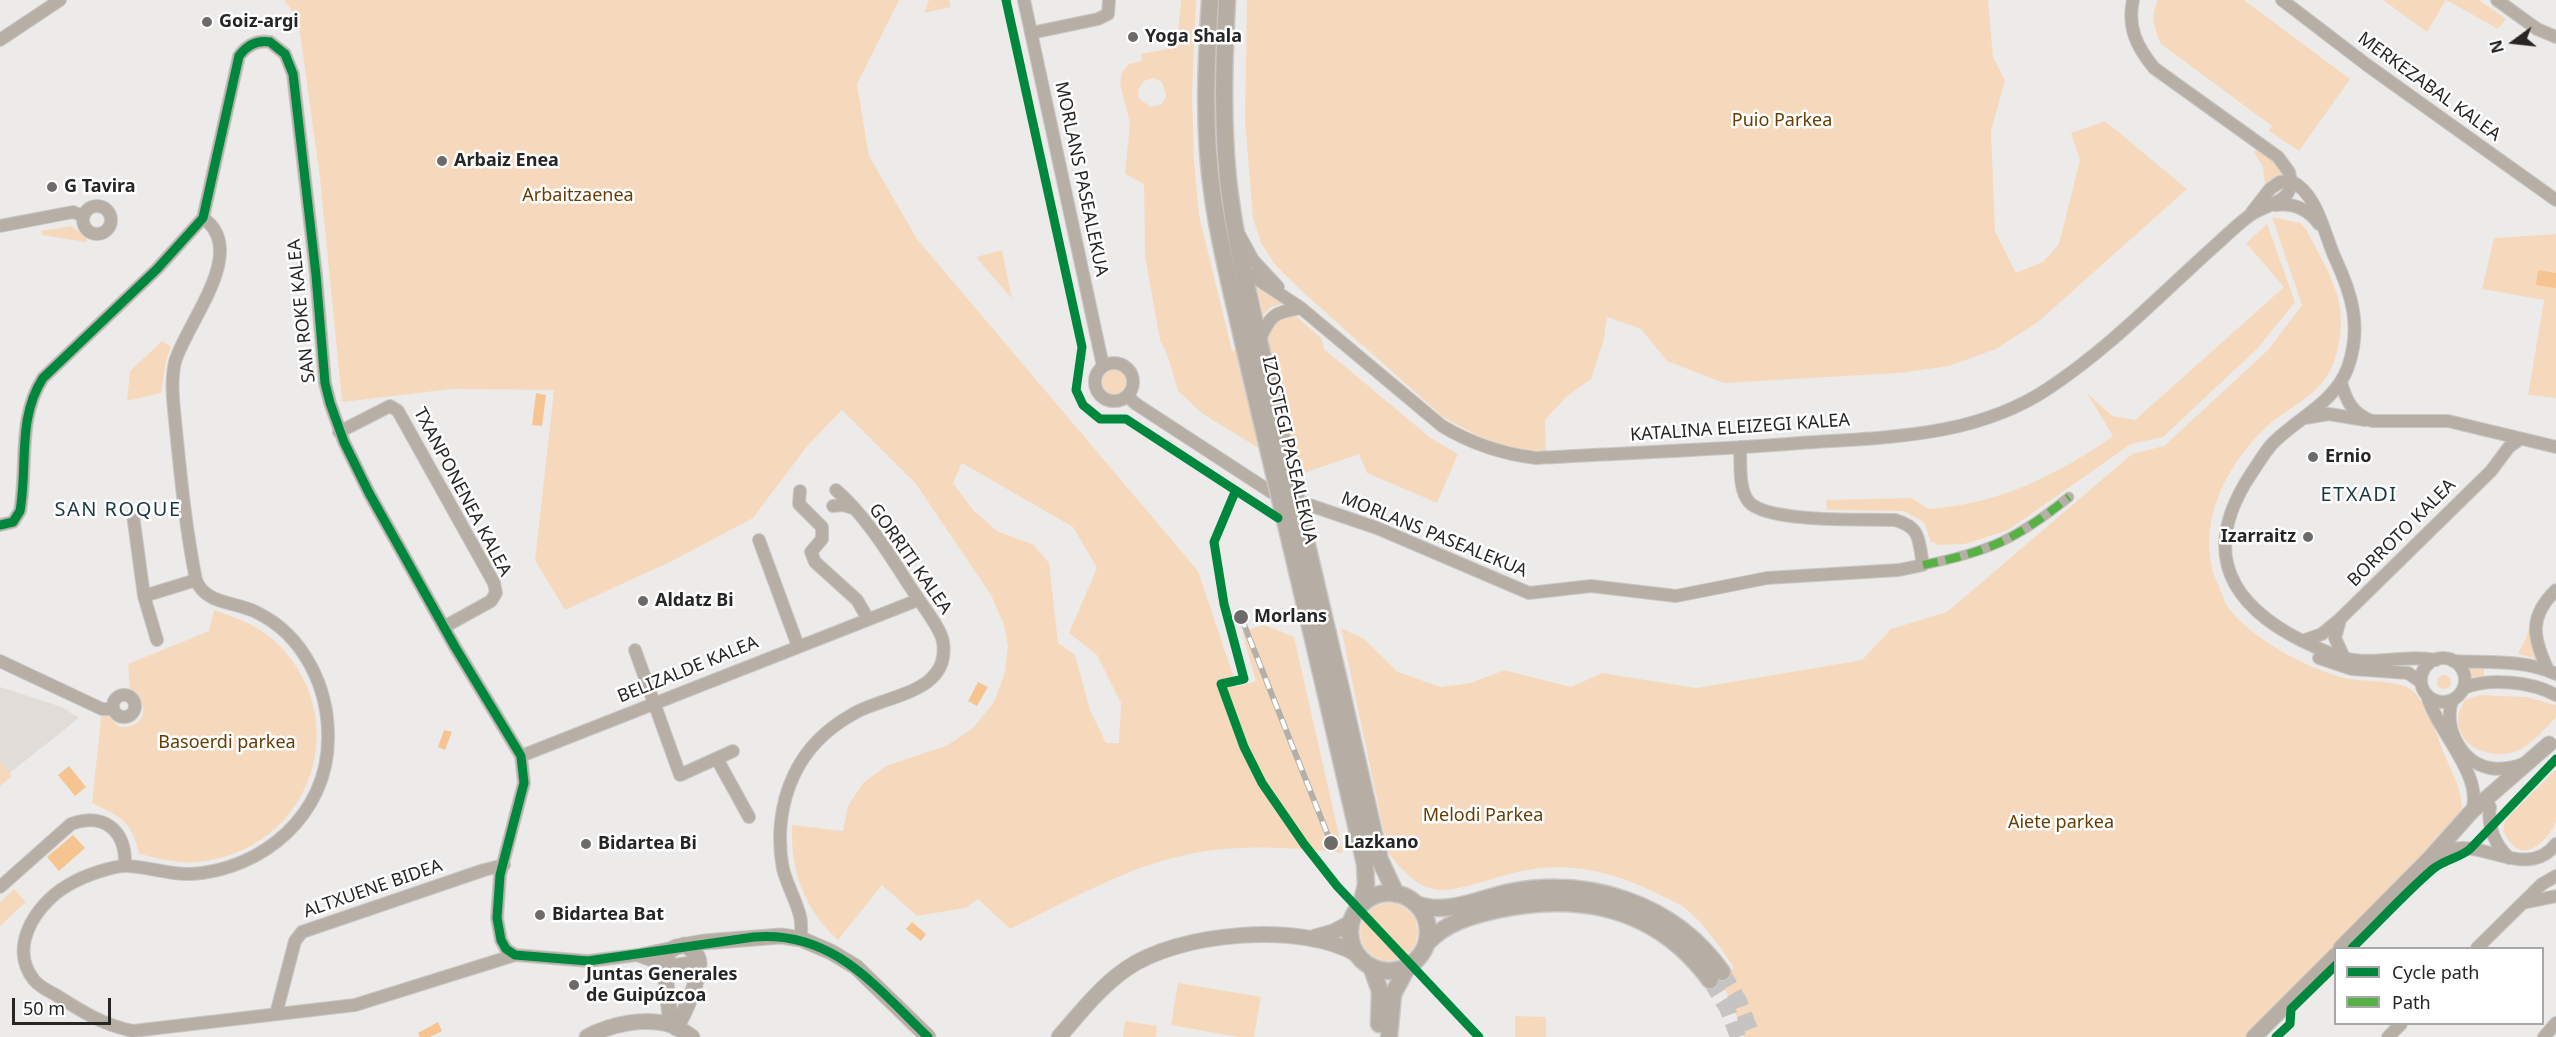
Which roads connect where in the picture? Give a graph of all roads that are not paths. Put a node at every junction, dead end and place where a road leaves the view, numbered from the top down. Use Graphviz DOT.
graph roads {
  1 [pos="60,0"];
  2 [pos="1024,0"];
  3 [pos="1109,0"];
  4 [pos="1210,0"];
  5 [pos="1227,0"];
  6 [pos="2133,0"];
  7 [pos="2282,0"];
  8 [pos="2498,0"];
  9 [pos="1031,33"];
  10 [pos="2556,38"];
  11 [pos="0,40"];
  12 [pos="2291,181"];
  13 [pos="1212,196"];
  14 [pos="2556,200"];
  15 [pos="2276,205"];
  16 [pos="2250,215"];
  17 [pos="83,216"];
  18 [pos="203,218"];
  19 [pos="0,226"];
  20 [pos="1235,228"];
  21 [pos="2325,236"];
  22 [pos="1243,270"];
  23 [pos="1301,308"];
  24 [pos="1252,344"];
  25 [pos="1103,366"];
  26 [pos="2341,382"];
  27 [pos="1127,396"];
  28 [pos="2304,418"];
  29 [pos="2372,421"];
  30 [pos="339,432"];
  31 [pos="2520,439"];
  32 [pos="1740,447"];
  33 [pos="2556,447"];
  34 [pos="836,490"];
  35 [pos="800,491"];
  36 [pos="2069,497"];
  37 [pos="833,506"];
  38 [pos="853,508"];
  39 [pos="133,515"];
  40 [pos="0,525"];
  41 [pos="759,540"];
  42 [pos="1923,565"];
  43 [pos="196,580"];
  44 [pos="2556,590"];
  45 [pos="144,596"];
  46 [pos="918,600"];
  47 [pos="868,619"];
  48 [pos="2340,619"];
  49 [pos="2270,622"];
  50 [pos="444,627"];
  51 [pos="157,640"];
  52 [pos="2302,641"];
  53 [pos="798,646"];
  54 [pos="635,650"];
  55 [pos="2344,658"];
  56 [pos="2436,660"];
  57 [pos="0,661"];
  58 [pos="2453,661"];
  59 [pos="2396,672"];
  60 [pos="2552,672"];
  61 [pos="2421,681"];
  62 [pos="1332,687"];
  63 [pos="2464,688"];
  64 [pos="2427,695"];
  65 [pos="2556,695"];
  66 [pos="2452,700"];
  67 [pos="654,702"];
  68 [pos="113,709"];
  69 [pos="2552,741"];
  70 [pos="733,751"];
  71 [pos="521,756"];
  72 [pos="717,759"];
  73 [pos="2523,764"];
  74 [pos="2490,807"];
  75 [pos="2472,811"];
  76 [pos="749,817"];
  77 [pos="2556,844"];
  78 [pos="2431,857"];
  79 [pos="2510,859"];
  80 [pos="125,865"];
  81 [pos="504,865"];
  82 [pos="2556,876"];
  83 [pos="0,886"];
  84 [pos="1396,894"];
  85 [pos="2556,896"];
  86 [pos="2522,903"];
  87 [pos="1361,904"];
  88 [pos="1416,904"];
  89 [pos="1352,922"];
  90 [pos="1312,938"];
  91 [pos="801,939"];
  92 [pos="730,940"];
  93 [pos="1426,943"];
  94 [pos="680,946"];
  95 [pos="2343,947"];
  96 [pos="2478,947"];
  97 [pos="515,955"];
  98 [pos="1358,955"];
  99 [pos="637,956"];
  100 [pos="2334,957"];
  101 [pos="699,963"];
  102 [pos="664,965"];
  103 [pos="1371,966"];
  104 [pos="1408,966"];
  105 [pos="692,993"];
  106 [pos="668,996"];
  107 [pos="276,1014"];
  108 [pos="648,1022"];
  109 [pos="2556,1023"];
  110 [pos="2399,1025"];
  111 [pos="674,1026"];
  112 [pos="587,1037"];
  113 [pos="692,1037"];
  114 [pos="697,1037"];
  115 [pos="928,1037"];
  116 [pos="1059,1037"];
  117 [pos="1379,1037"];
  118 [pos="1389,1037"];
  119 [pos="2254,1037"];
  120 [pos="2388,1037"];
  121 [pos="2544,1037"];
  1 -- 11 [label="street"];
  2 -- 9 [label="street, MORLANS PASEALEKUA"];
  3 -- 9 [label="street"];
  4 -- 13 [label="main road, IZOSTEGI PASEALEKUA"];
  5 -- 20 [label="main road, IZOSTEGI PASEALEKUA"];
  6 -- 12 [label="street"];
  7 -- 14 [label="street, MERKEZABAL KALEA"];
  8 -- 10 [label="street"];
  9 -- 25 [label="street, MORLANS PASEALEKUA"];
  12 -- 15 [label="street"];
  12 -- 16 [label="street"];
  12 -- 21 [label="street"];
  13 -- 22 [label="street, KATALINA ELEIZEGI KALEA"];
  13 -- 24 [label="main road, IZOSTEGI PASEALEKUA"];
  15 -- 16 [label="street, KATALINA ELEIZEGI KALEA"];
  15 -- 21 [label="street"];
  16 -- 32 [label="street, KATALINA ELEIZEGI KALEA"];
  17 -- 19 [label="street"];
  18 -- 30 [label="street, SAN ROKE KALEA"];
  18 -- 40 [label="street, SAN ROKE KALEA"];
  18 -- 43 [label="street"];
  20 -- 22 [label="main road, IZOSTEGI PASEALEKUA"];
  20 -- 23 [label="street"];
  21 -- 26 [label="street"];
  22 -- 23 [label="street, KATALINA ELEIZEGI KALEA"];
  22 -- 24 [label="main road, IZOSTEGI PASEALEKUA"];
  23 -- 24 [label="street"];
  23 -- 32 [label="street, KATALINA ELEIZEGI KALEA"];
  24 -- 62 [label="main road, IZOSTEGI PASEALEKUA, bridge"];
  25 -- 27 [label="street"];
  25 -- 27 [label="street"];
  26 -- 28 [label="street"];
  26 -- 29 [label="street"];
  27 -- 42 [label="street, MORLANS PASEALEKUA"];
  28 -- 29 [label="street"];
  28 -- 49 [label="street"];
  29 -- 31 [label="street"];
  30 -- 50 [label="street, SAN ROKE KALEA"];
  30 -- 50 [label="street, TXANPONENEA KALEA"];
  31 -- 33 [label="street"];
  31 -- 48 [label="street, BORROTO KALEA"];
  32 -- 42 [label="street"];
  34 -- 38 [label="street, GORRITI KALEA"];
  35 -- 47 [label="street"];
  36 -- 42 [label="street"];
  37 -- 38 [label="street, GORRITI KALEA"];
  38 -- 46 [label="street, GORRITI KALEA"];
  39 -- 45 [label="street"];
  41 -- 53 [label="street"];
  43 -- 45 [label="street"];
  43 -- 80 [label="street"];
  44 -- 60 [label="street"];
  45 -- 51 [label="street"];
  46 -- 47 [label="street, BELIZALDE KALEA"];
  46 -- 91 [label="street, GORRITI KALEA"];
  47 -- 53 [label="street, BELIZALDE KALEA"];
  48 -- 52 [label="street, BORROTO KALEA"];
  48 -- 55 [label="street"];
  49 -- 52 [label="street"];
  49 -- 59 [label="street"];
  50 -- 71 [label="street, SAN ROKE KALEA"];
  52 -- 55 [label="street"];
  53 -- 67 [label="street, BELIZALDE KALEA"];
  54 -- 67 [label="street"];
  55 -- 56 [label="street"];
  55 -- 59 [label="street"];
  56 -- 58 [label="street"];
  56 -- 61 [label="street"];
  57 -- 68 [label="street"];
  58 -- 60 [label="street"];
  58 -- 63 [label="street"];
  59 -- 61 [label="street"];
  61 -- 64 [label="street"];
  62 -- 84 [label="main road, IZOSTEGI PASEALEKUA"];
  62 -- 87 [label="main road, IZOSTEGI PASEALEKUA"];
  63 -- 65 [label="street"];
  63 -- 66 [label="street"];
  64 -- 66 [label="street"];
  64 -- 75 [label="street"];
  66 -- 73 [label="street"];
  67 -- 71 [label="street, BELIZALDE KALEA"];
  67 -- 72 [label="street"];
  69 -- 73 [label="street"];
  69 -- 74 [label="street"];
  70 -- 72 [label="street"];
  71 -- 81 [label="street, SAN ROKE KALEA"];
  72 -- 76 [label="street"];
  73 -- 75 [label="street"];
  74 -- 78 [label="street"];
  74 -- 79 [label="street"];
  75 -- 78 [label="street"];
  77 -- 79 [label="street"];
  78 -- 79 [label="street"];
  78 -- 95 [label="street"];
  80 -- 83 [label="street"];
  80 -- 107 [label="street"];
  81 -- 97 [label="street, SAN ROKE KALEA"];
  81 -- 107 [label="street, ALTXUENE BIDEA"];
  82 -- 86 [label="street"];
  84 -- 87 [label="main road"];
  84 -- 88 [label="main road"];
  85 -- 86 [label="street"];
  86 -- 96 [label="street"];
  87 -- 89 [label="main road"];
  88 -- 93 [label="main road"];
  88 -- 93 [label="main road"];
  89 -- 90 [label="street"];
  89 -- 98 [label="main road"];
  90 -- 98 [label="street"];
  90 -- 116 [label="street"];
  91 -- 92 [label="street"];
  91 -- 115 [label="street"];
  92 -- 94 [label="street"];
  92 -- 101 [label="street"];
  93 -- 104 [label="main road"];
  94 -- 99 [label="street"];
  94 -- 101 [label="street"];
  94 -- 102 [label="street"];
  97 -- 99 [label="street"];
  97 -- 107 [label="street"];
  98 -- 103 [label="main road"];
  99 -- 102 [label="street"];
  100 -- 119 [label="street"];
  101 -- 102 [label="street"];
  101 -- 105 [label="street"];
  102 -- 106 [label="street"];
  103 -- 104 [label="main road"];
  103 -- 117 [label="main road"];
  104 -- 118 [label="main road"];
  105 -- 111 [label="street"];
  105 -- 114 [label="street"];
  106 -- 108 [label="street"];
  106 -- 111 [label="street"];
  108 -- 111 [label="street"];
  108 -- 112 [label="street"];
  109 -- 121 [label="street"];
  110 -- 120 [label="street"];
  111 -- 113 [label="street"];
}
